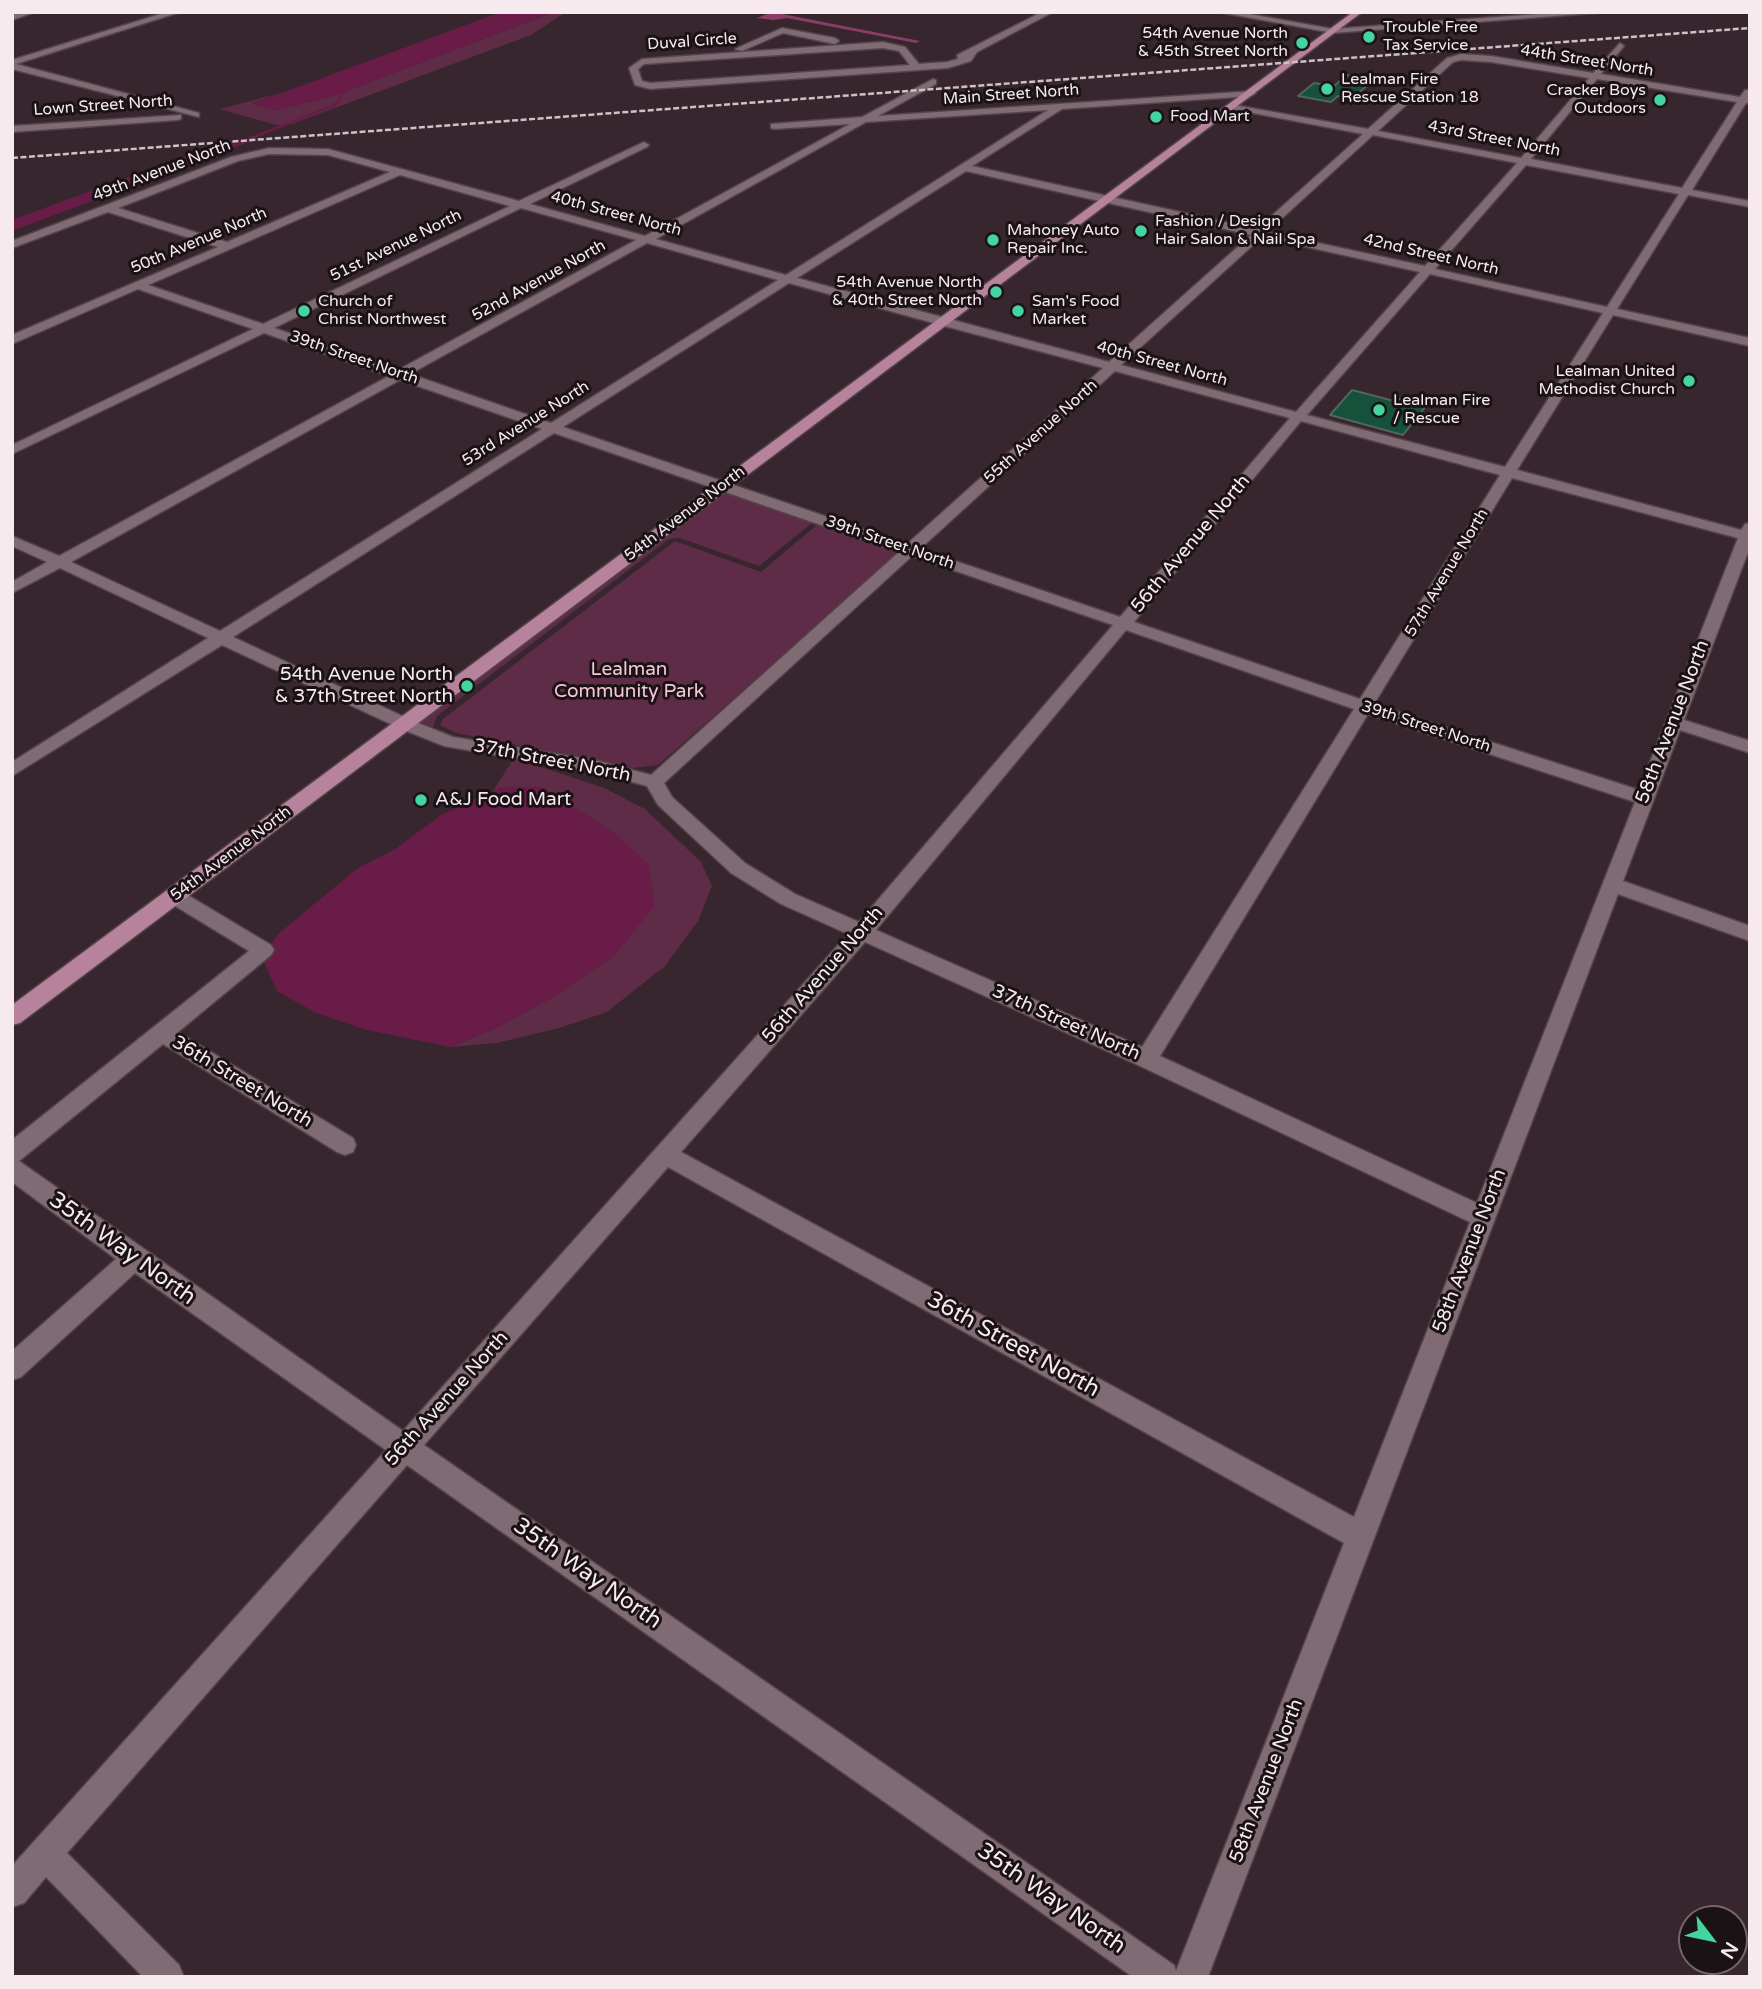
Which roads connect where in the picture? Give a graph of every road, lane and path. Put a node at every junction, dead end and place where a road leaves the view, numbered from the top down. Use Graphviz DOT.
graph roads {
  1 [pos="31,12"];
  2 [pos="176,12"];
  3 [pos="1049,12"];
  4 [pos="1358,12"];
  5 [pos="1478,12"];
  6 [pos="1603,12"];
  7 [pos="1229,13"];
  8 [pos="1591,13"];
  9 [pos="12,18"];
  10 [pos="1467,22"];
  11 [pos="1333,31"];
  12 [pos="1620,46"];
  13 [pos="861,47"];
  14 [pos="780,52"];
  15 [pos="725,56"];
  16 [pos="1461,57"];
  17 [pos="12,64"];
  18 [pos="916,67"];
  19 [pos="794,76"];
  20 [pos="1594,76"];
  21 [pos="933,82"];
  22 [pos="1251,93"];
  23 [pos="1747,97"];
  24 [pos="1232,106"];
  25 [pos="1059,107"];
  26 [pos="862,122"];
  27 [pos="774,126"];
  28 [pos="12,129"];
  29 [pos="1371,132"];
  30 [pos="644,145"];
  31 [pos="328,152"];
  32 [pos="1524,161"];
  33 [pos="966,168"];
  34 [pos="399,172"];
  35 [pos="1687,192"];
  36 [pos="1106,199"];
  37 [pos="520,204"];
  38 [pos="1750,204"];
  39 [pos="107,208"];
  40 [pos="1261,233"];
  41 [pos="648,240"];
  42 [pos="12,245"];
  43 [pos="227,246"];
  44 [pos="1428,270"];
  45 [pos="790,278"];
  46 [pos="137,285"];
  47 [pos="1611,311"];
  48 [pos="941,321"];
  49 [pos="264,328"];
  50 [pos="12,340"];
  51 [pos="1750,342"];
  52 [pos="1112,367"];
  53 [pos="401,374"];
  54 [pos="1298,417"];
  55 [pos="554,427"];
  56 [pos="12,450"];
  57 [pos="1508,472"];
  58 [pos="723,486"];
  59 [pos="1748,531"];
  60 [pos="12,540"];
  61 [pos="912,550"];
  62 [pos="60,562"];
  63 [pos="12,588"];
  64 [pos="1124,624"];
  65 [pos="222,637"];
  66 [pos="1366,706"];
  67 [pos="1673,722"];
  68 [pos="405,724"];
  69 [pos="1750,747"];
  70 [pos="12,770"];
  71 [pos="654,782"];
  72 [pos="1644,798"];
  73 [pos="1611,884"];
  74 [pos="174,896"];
  75 [pos="862,932"];
  76 [pos="1750,934"];
  77 [pos="12,1017"];
  78 [pos="162,1033"];
  79 [pos="1146,1059"];
  80 [pos="345,1145"];
  81 [pos="12,1154"];
  82 [pos="667,1155"];
  83 [pos="12,1169"];
  84 [pos="1483,1217"];
  85 [pos="134,1258"];
  86 [pos="12,1368"];
  87 [pos="404,1446"];
  88 [pos="1360,1536"];
  89 [pos="46,1854"];
  90 [pos="12,1891"];
  91 [pos="167,1977"];
  92 [pos="1163,1977"];
  93 [pos="1191,1977"];
  1 -- 9 [label="street"];
  2 -- 17 [label="street"];
  3 -- 18 [label="street, Duval Circle"];
  4 -- 11 [label="main road, 54th Avenue North"];
  5 -- 10 [label="street"];
  6 -- 8 [label="street"];
  7 -- 11 [label="street"];
  8 -- 10 [label="street"];
  10 -- 11 [label="street"];
  11 -- 22 [label="main road, 54th Avenue North"];
  12 -- 20 [label="street, 56th Avenue North"];
  13 -- 14 [label="street, Duval Circle"];
  13 -- 15 [label="street"];
  13 -- 18 [label="street, Duval Circle"];
  14 -- 15 [label="street, Duval Circle"];
  14 -- 19 [label="street"];
  15 -- 19 [label="street, Duval Circle"];
  16 -- 20 [label="street, 44th Street North"];
  16 -- 29 [label="street, 55th Avenue North"];
  17 -- 28 [label="street, Lown Street North"];
  18 -- 19 [label="street, Duval Circle"];
  20 -- 23 [label="street, 44th Street North"];
  20 -- 32 [label="street, 56th Avenue North"];
  21 -- 26 [label="street, 52nd Avenue North"];
  22 -- 24 [label="main road, 54th Avenue North"];
  22 -- 25 [label="street, Main Street North"];
  23 -- 35 [label="street, 57th Avenue North"];
  24 -- 29 [label="street, 43rd Street North"];
  24 -- 36 [label="main road, 54th Avenue North"];
  25 -- 26 [label="street, Main Street North"];
  25 -- 33 [label="street, 53rd Avenue North"];
  26 -- 27 [label="street, Main Street North"];
  26 -- 41 [label="street, 52nd Avenue North"];
  29 -- 32 [label="street, 43rd Street North"];
  29 -- 40 [label="street, 55th Avenue North"];
  30 -- 37 [label="street, 51st Avenue North"];
  31 -- 34 [label="street, 40th Street North"];
  31 -- 39 [label="street, 49th Avenue North"];
  32 -- 35 [label="street, 43rd Street North"];
  32 -- 44 [label="street, 56th Avenue North"];
  33 -- 36 [label="street, 42nd Street North"];
  33 -- 45 [label="street, 53rd Avenue North"];
  34 -- 37 [label="street, 40th Street North"];
  34 -- 43 [label="street, 50th Avenue North"];
  35 -- 38 [label="street, 43rd Street North"];
  35 -- 47 [label="street, 57th Avenue North"];
  36 -- 40 [label="street, 42nd Street North"];
  36 -- 48 [label="main road, 54th Avenue North"];
  37 -- 41 [label="street, 40th Street North"];
  37 -- 49 [label="street, 51st Avenue North"];
  39 -- 42 [label="street, 49th Avenue North"];
  39 -- 43 [label="street"];
  40 -- 44 [label="street, 42nd Street North"];
  40 -- 52 [label="street, 55th Avenue North"];
  41 -- 45 [label="street, 40th Street North"];
  41 -- 53 [label="street, 52nd Avenue North"];
  43 -- 46 [label="street, 50th Avenue North"];
  44 -- 47 [label="street, 42nd Street North"];
  44 -- 54 [label="street, 56th Avenue North"];
  45 -- 48 [label="street, 40th Street North"];
  45 -- 55 [label="street, 53rd Avenue North"];
  46 -- 49 [label="street, 39th Street North"];
  46 -- 50 [label="street, 50th Avenue North"];
  47 -- 51 [label="street, 42nd Street North"];
  47 -- 57 [label="street, 57th Avenue North"];
  48 -- 52 [label="street, 40th Street North"];
  48 -- 58 [label="main road, 54th Avenue North"];
  49 -- 53 [label="street, 39th Street North"];
  49 -- 56 [label="street, 51st Avenue North"];
  52 -- 54 [label="street, 40th Street North"];
  52 -- 61 [label="street, 55th Avenue North"];
  53 -- 55 [label="street, 39th Street North"];
  53 -- 62 [label="street, 52nd Avenue North"];
  54 -- 57 [label="street, 40th Street North"];
  54 -- 64 [label="street, 56th Avenue North"];
  55 -- 58 [label="street, 39th Street North"];
  55 -- 65 [label="street, 53rd Avenue North"];
  57 -- 59 [label="street, 40th Street North"];
  57 -- 66 [label="street, 57th Avenue North"];
  58 -- 61 [label="street, 39th Street North"];
  58 -- 68 [label="main road, 54th Avenue North"];
  59 -- 67 [label="street, 58th Avenue North"];
  60 -- 62 [label="street, 37th Street North"];
  61 -- 64 [label="street, 39th Street North"];
  61 -- 71 [label="street, 55th Avenue North"];
  62 -- 63 [label="street, 52nd Avenue North"];
  62 -- 65 [label="street, 37th Street North"];
  64 -- 66 [label="street, 39th Street North"];
  64 -- 75 [label="street, 56th Avenue North"];
  65 -- 68 [label="street, 37th Street North"];
  65 -- 70 [label="street, 53rd Avenue North"];
  66 -- 72 [label="street, 39th Street North"];
  66 -- 79 [label="street, 57th Avenue North"];
  67 -- 69 [label="street"];
  67 -- 72 [label="street, 58th Avenue North"];
  68 -- 71 [label="street, 37th Street North"];
  68 -- 74 [label="main road, 54th Avenue North"];
  71 -- 75 [label="street, 37th Street North"];
  72 -- 73 [label="street, 58th Avenue North"];
  73 -- 76 [label="street"];
  73 -- 84 [label="street, 58th Avenue North"];
  74 -- 77 [label="main road, 54th Avenue North"];
  74 -- 78 [label="street, 36th Street North"];
  75 -- 79 [label="street, 37th Street North"];
  75 -- 82 [label="street, 56th Avenue North"];
  78 -- 80 [label="street, 36th Street North"];
  78 -- 81 [label="street"];
  79 -- 84 [label="street, 37th Street North"];
  82 -- 87 [label="street, 56th Avenue North"];
  82 -- 88 [label="street, 36th Street North"];
  83 -- 85 [label="street, 35th Way North"];
  84 -- 88 [label="street, 58th Avenue North"];
  85 -- 86 [label="street"];
  85 -- 87 [label="street, 35th Way North"];
  87 -- 89 [label="street, 56th Avenue North"];
  87 -- 92 [label="street, 35th Way North"];
  88 -- 93 [label="street, 58th Avenue North"];
  89 -- 90 [label="street, 56th Avenue North"];
  89 -- 91 [label="street"];
}
